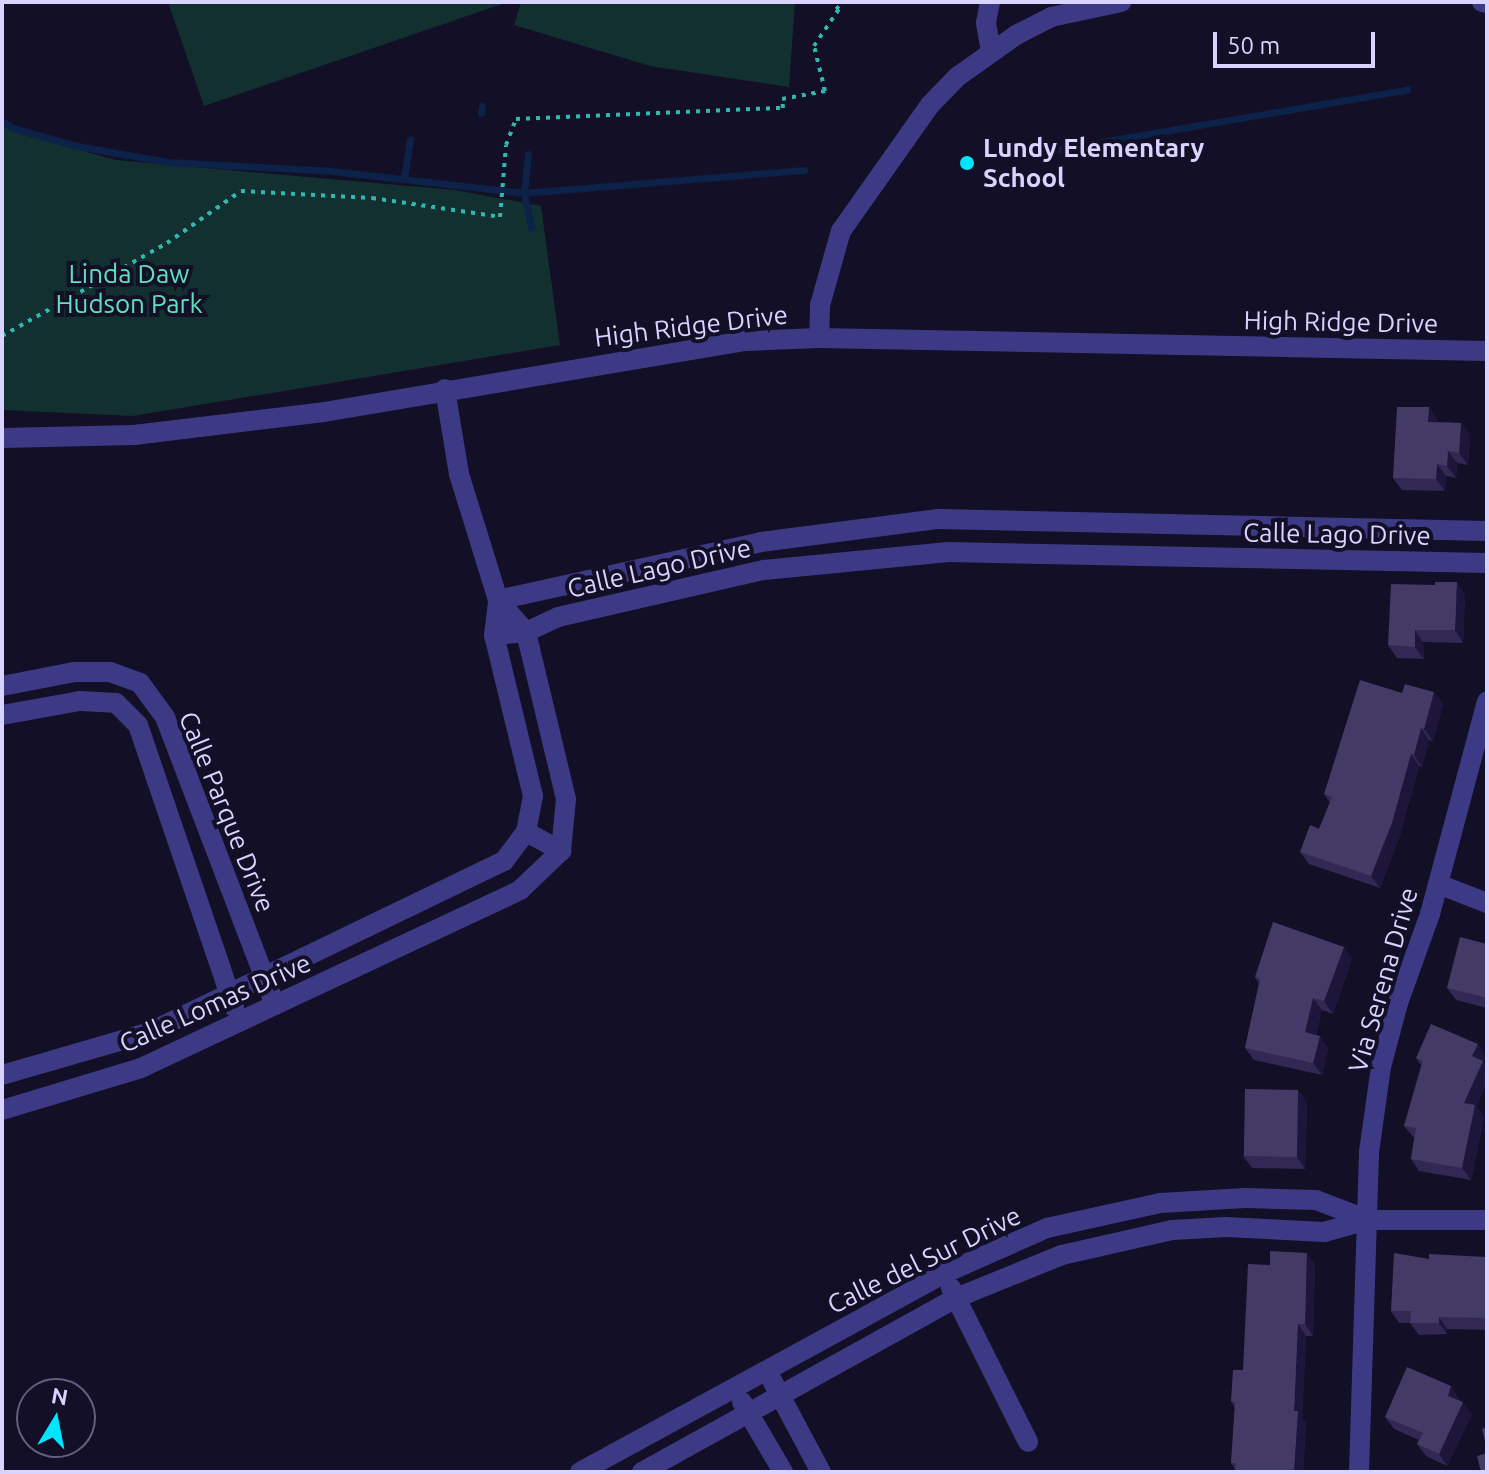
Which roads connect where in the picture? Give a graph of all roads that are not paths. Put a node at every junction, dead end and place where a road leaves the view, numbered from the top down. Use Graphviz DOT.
graph roads {
  1 [pos="990,2"];
  2 [pos="1121,2"];
  3 [pos="991,50"];
  4 [pos="819,338"];
  5 [pos="1487,351"];
  6 [pos="445,389"];
  7 [pos="2,438"];
  8 [pos="1187,524"];
  9 [pos="836,532"];
  10 [pos="1483,532"];
  11 [pos="1185,557"];
  12 [pos="839,563"];
  13 [pos="1487,563"];
  14 [pos="498,600"];
  15 [pos="526,632"];
  16 [pos="494,635"];
  17 [pos="125,677"];
  18 [pos="2,686"];
  19 [pos="1487,701"];
  20 [pos="116,703"];
  21 [pos="2,715"];
  22 [pos="526,832"];
  23 [pos="561,851"];
  24 [pos="1438,884"];
  25 [pos="427,898"];
  26 [pos="1487,903"];
  27 [pos="443,926"];
  28 [pos="264,977"];
  29 [pos="230,994"];
  30 [pos="275,1005"];
  31 [pos="239,1022"];
  32 [pos="2,1075"];
  33 [pos="2,1110"];
  34 [pos="1368,1220"];
  35 [pos="1487,1220"];
  36 [pos="943,1274"];
  37 [pos="956,1298"];
  38 [pos="767,1371"];
  39 [pos="733,1389"];
  40 [pos="782,1396"];
  41 [pos="749,1413"];
  42 [pos="1028,1442"];
  43 [pos="580,1472"];
  44 [pos="642,1472"];
  45 [pos="783,1472"];
  46 [pos="821,1472"];
  47 [pos="1359,1472"];
  1 -- 3 [label="street"];
  2 -- 3 [label="street"];
  3 -- 4 [label="street"];
  4 -- 5 [label="street, High Ridge Drive"];
  4 -- 6 [label="street, High Ridge Drive"];
  6 -- 7 [label="street, High Ridge Drive"];
  6 -- 14 [label="street"];
  8 -- 9 [label="street, Calle Lago Drive"];
  8 -- 10 [label="street, Calle Lago Drive"];
  8 -- 11 [label="street"];
  9 -- 12 [label="street"];
  9 -- 14 [label="street, Calle Lago Drive"];
  11 -- 12 [label="street, Calle Lago Drive"];
  11 -- 13 [label="street, Calle Lago Drive"];
  12 -- 15 [label="street, Calle Lago Drive"];
  14 -- 15 [label="street"];
  14 -- 16 [label="street"];
  15 -- 16 [label="street, Calle Lago Drive"];
  15 -- 23 [label="street"];
  16 -- 22 [label="street"];
  17 -- 18 [label="street"];
  17 -- 20 [label="street"];
  17 -- 28 [label="street, Calle Parque Drive"];
  19 -- 24 [label="street, Via Serena Drive"];
  20 -- 21 [label="street"];
  20 -- 29 [label="street, Calle Parque Drive"];
  22 -- 23 [label="street"];
  22 -- 25 [label="street, Calle Lomas Drive"];
  23 -- 27 [label="street, Calle Lomas Drive"];
  24 -- 26 [label="street"];
  24 -- 34 [label="street, Via Serena Drive"];
  25 -- 27 [label="street"];
  25 -- 28 [label="street, Calle Lomas Drive"];
  27 -- 30 [label="street, Calle Lomas Drive"];
  28 -- 29 [label="street, Calle Lomas Drive"];
  28 -- 30 [label="street, Calle Parque Drive"];
  29 -- 31 [label="street, Calle Parque Drive"];
  29 -- 32 [label="street, Calle Lomas Drive"];
  30 -- 31 [label="street, Calle Lomas Drive"];
  31 -- 33 [label="street, Calle Lomas Drive"];
  34 -- 35 [label="street, Calle del Sur Drive"];
  34 -- 36 [label="street, Calle del Sur Drive"];
  34 -- 37 [label="street, Calle del Sur Drive"];
  34 -- 47 [label="street, Via Serena Drive"];
  36 -- 37 [label="street"];
  36 -- 38 [label="street, Calle del Sur Drive"];
  37 -- 40 [label="street, Calle del Sur Drive"];
  37 -- 42 [label="street"];
  38 -- 39 [label="street, Calle del Sur Drive"];
  38 -- 40 [label="street"];
  39 -- 41 [label="street"];
  39 -- 43 [label="street, Calle del Sur Drive"];
  40 -- 41 [label="street, Calle del Sur Drive"];
  40 -- 46 [label="street"];
  41 -- 44 [label="street, Calle del Sur Drive"];
  41 -- 45 [label="street"];
}
